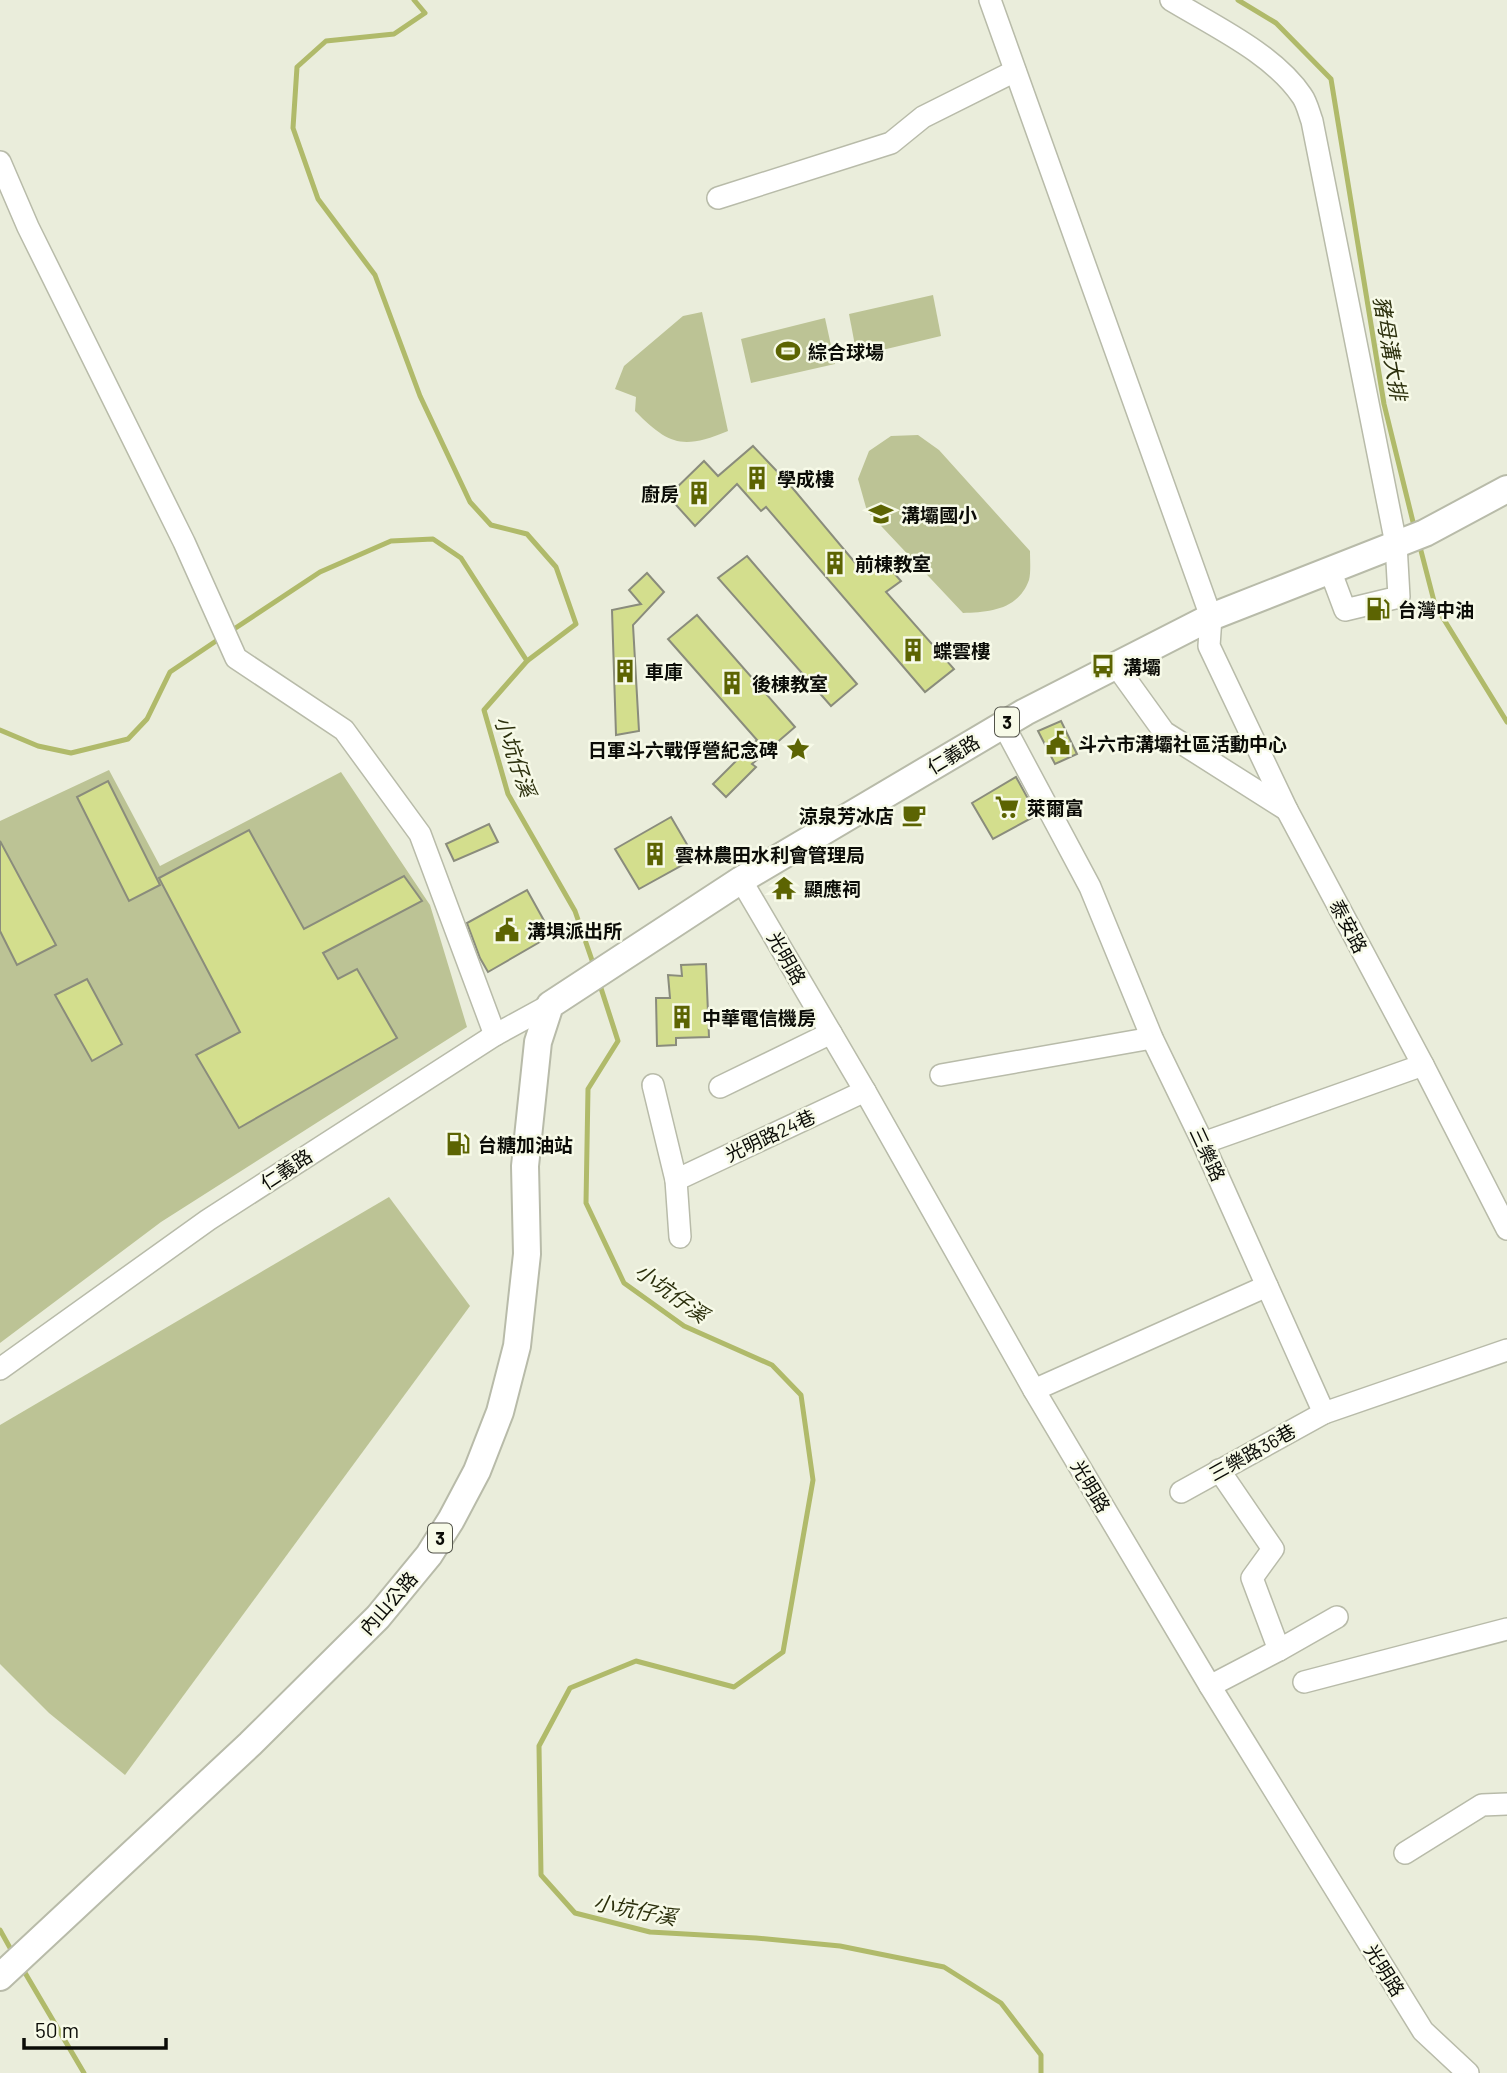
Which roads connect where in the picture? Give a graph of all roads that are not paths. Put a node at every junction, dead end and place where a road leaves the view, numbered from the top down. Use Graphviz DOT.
graph roads {
  1 [pos="990,0"];
  2 [pos="1171,0"];
  3 [pos="1015,71"];
  4 [pos="0,162"];
  5 [pos="718,198"];
  6 [pos="1507,468"];
  7 [pos="1507,489"];
  8 [pos="1474,508"];
  9 [pos="1396,544"];
  10 [pos="1330,570"];
  11 [pos="1211,617"];
  12 [pos="1115,664"];
  13 [pos="1003,724"];
  14 [pos="1287,810"];
  15 [pos="741,880"];
  16 [pos="550,1005"];
  17 [pos="831,1033"];
  18 [pos="495,1035"];
  19 [pos="1152,1038"];
  20 [pos="1423,1065"];
  21 [pos="941,1075"];
  22 [pos="653,1086"];
  23 [pos="720,1087"];
  24 [pos="865,1091"];
  25 [pos="1203,1143"];
  26 [pos="676,1180"];
  27 [pos="1507,1229"];
  28 [pos="680,1237"];
  29 [pos="1267,1286"];
  30 [pos="1507,1350"];
  31 [pos="0,1368"];
  32 [pos="1034,1390"];
  33 [pos="1324,1413"];
  34 [pos="1219,1471"];
  35 [pos="1181,1492"];
  36 [pos="1337,1617"];
  37 [pos="1507,1629"];
  38 [pos="1279,1650"];
  39 [pos="1304,1682"];
  40 [pos="1210,1686"];
  41 [pos="1507,1804"];
  42 [pos="1405,1853"];
  43 [pos="0,1978"];
  44 [pos="1468,2073"];
  1 -- 3 [label="street, 泰安路"];
  2 -- 9 [label="street"];
  3 -- 5 [label="street"];
  3 -- 11 [label="street, 泰安路"];
  4 -- 18 [label="street"];
  6 -- 8 [label="main road, 3"];
  7 -- 8 [label="main road, 3"];
  8 -- 9 [label="main road, 3"];
  9 -- 10 [label="main road, 仁義路 / 3"];
  9 -- 10 [label="street"];
  10 -- 11 [label="main road, 仁義路 / 3"];
  11 -- 12 [label="main road, 仁義路 / 3"];
  11 -- 14 [label="street, 泰安路"];
  12 -- 13 [label="main road, 仁義路 / 3"];
  12 -- 14 [label="street"];
  13 -- 15 [label="main road, 仁義路 / 3"];
  13 -- 19 [label="street, 三樂路"];
  14 -- 20 [label="street, 泰安路"];
  15 -- 16 [label="main road, 仁義路 / 3"];
  15 -- 17 [label="street, 光明路"];
  16 -- 18 [label="street, 仁義路"];
  16 -- 43 [label="main road, 內山公路 / 3"];
  17 -- 23 [label="street"];
  17 -- 24 [label="street, 光明路"];
  18 -- 31 [label="street, 仁義路"];
  19 -- 21 [label="street"];
  19 -- 25 [label="street, 三樂路"];
  20 -- 25 [label="street"];
  20 -- 27 [label="street, 泰安路"];
  22 -- 26 [label="street"];
  24 -- 26 [label="street, 光明路24巷"];
  24 -- 32 [label="street, 光明路"];
  25 -- 29 [label="street, 三樂路"];
  26 -- 28 [label="street"];
  29 -- 32 [label="street"];
  29 -- 33 [label="street, 三樂路"];
  30 -- 33 [label="street"];
  32 -- 40 [label="street, 光明路"];
  33 -- 34 [label="street, 三樂路36巷"];
  34 -- 35 [label="street, 三樂路36巷"];
  34 -- 38 [label="street"];
  36 -- 38 [label="street"];
  37 -- 39 [label="street"];
  38 -- 40 [label="street"];
  40 -- 44 [label="street, 光明路"];
  41 -- 42 [label="street"];
}
